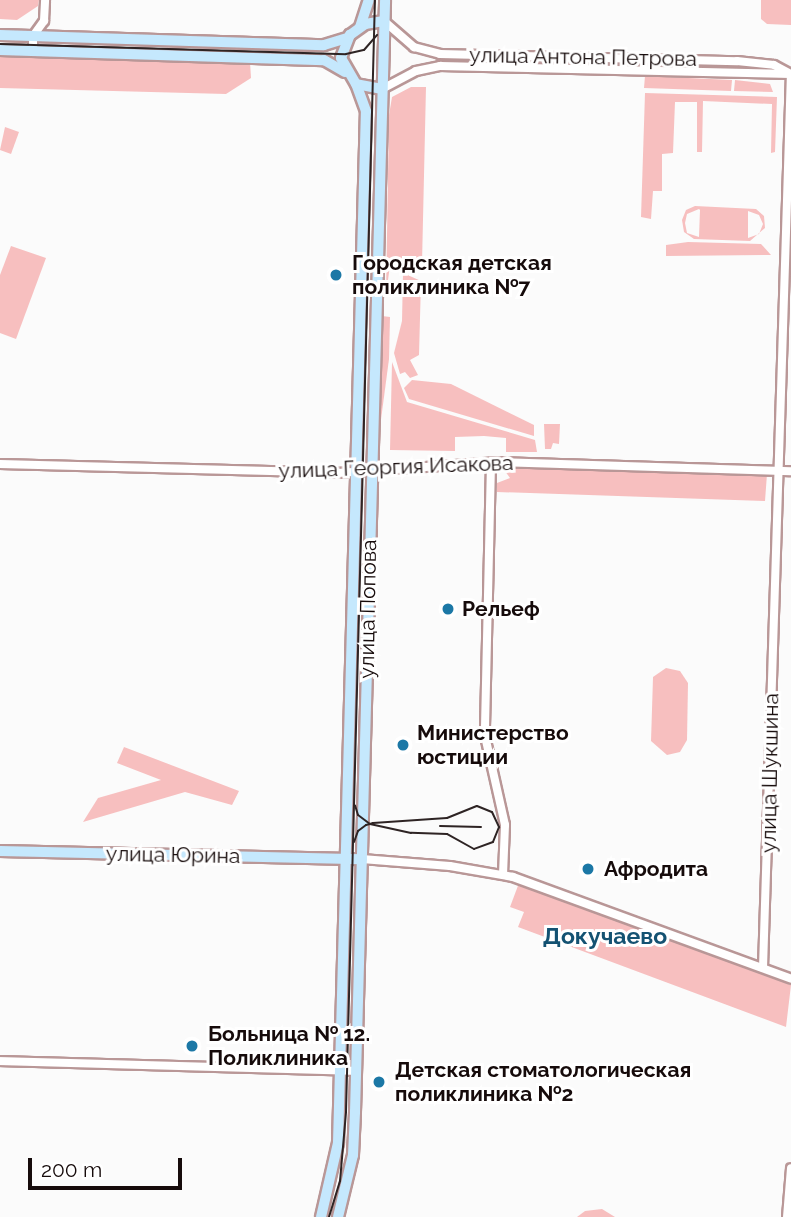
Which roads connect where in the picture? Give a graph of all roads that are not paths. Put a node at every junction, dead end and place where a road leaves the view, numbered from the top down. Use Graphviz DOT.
graph roads {
  1 [pos="45,0"];
  2 [pos="369,0"];
  3 [pos="385,0"];
  4 [pos="384,21"];
  5 [pos="360,28"];
  6 [pos="0,35"];
  7 [pos="33,36"];
  8 [pos="347,38"];
  9 [pos="0,50"];
  10 [pos="33,51"];
  11 [pos="524,56"];
  12 [pos="583,57"];
  13 [pos="668,59"];
  14 [pos="524,68"];
  15 [pos="583,69"];
  16 [pos="667,71"];
  17 [pos="345,72"];
  18 [pos="791,74"];
  19 [pos="356,84"];
  20 [pos="382,89"];
  21 [pos="491,463"];
  22 [pos="0,464"];
  23 [pos="372,469"];
  24 [pos="779,470"];
  25 [pos="791,471"];
  26 [pos="356,472"];
  27 [pos="366,712"];
  28 [pos="350,713"];
  29 [pos="0,850"];
  30 [pos="346,859"];
  31 [pos="362,859"];
  32 [pos="503,875"];
  33 [pos="763,968"];
  34 [pos="791,979"];
  35 [pos="0,1061"];
  36 [pos="340,1071"];
  37 [pos="356,1071"];
  38 [pos="791,1168"];
  39 [pos="321,1217"];
  40 [pos="338,1217"];
  41 [pos="787,1217"];
  1 -- 7 [label="street"];
  2 -- 5 [label="main road"];
  3 -- 4 [label="main road, улица Попова"];
  4 -- 5 [label="main road"];
  4 -- 11 [label="street, улица Антона Петрова"];
  4 -- 20 [label="main road, улица Попова"];
  5 -- 8 [label="main road"];
  6 -- 7 [label="main road"];
  7 -- 8 [label="main road"];
  7 -- 10 [label="street"];
  8 -- 17 [label="main road"];
  9 -- 10 [label="main road"];
  10 -- 17 [label="main road"];
  11 -- 12 [label="street, улица Антона Петрова"];
  11 -- 14 [label="street"];
  12 -- 13 [label="street, улица Антона Петрова"];
  12 -- 15 [label="street"];
  13 -- 16 [label="street"];
  13 -- 18 [label="street, улица Антона Петрова"];
  14 -- 15 [label="street, улица Антона Петрова"];
  14 -- 20 [label="street, улица Антона Петрова"];
  15 -- 16 [label="street, улица Антона Петрова"];
  16 -- 18 [label="street, улица Антона Петрова"];
  17 -- 19 [label="main road"];
  18 -- 24 [label="street, улица Шукшина"];
  19 -- 20 [label="main road"];
  19 -- 26 [label="main road, улица Попова"];
  20 -- 23 [label="main road, улица Попова"];
  21 -- 23 [label="street, улица Георгия Исакова"];
  21 -- 24 [label="street, улица Георгия Исакова"];
  21 -- 32 [label="street"];
  22 -- 26 [label="street, улица Георгия Исакова"];
  23 -- 26 [label="street, улица Георгия Исакова"];
  23 -- 27 [label="main road, улица Попова"];
  24 -- 25 [label="street, улица Георгия Исакова"];
  24 -- 33 [label="street, улица Шукшина"];
  26 -- 28 [label="main road, улица Попова"];
  27 -- 28 [label="main road"];
  27 -- 31 [label="main road, улица Попова"];
  28 -- 30 [label="main road, улица Попова"];
  29 -- 30 [label="main road, улица Юрина"];
  30 -- 31 [label="main road, улица Юрина"];
  30 -- 36 [label="main road, улица Попова"];
  31 -- 32 [label="street"];
  31 -- 37 [label="main road, улица Попова"];
  32 -- 33 [label="street"];
  33 -- 34 [label="street"];
  35 -- 36 [label="street"];
  36 -- 37 [label="street"];
  36 -- 39 [label="main road, улица Попова"];
  37 -- 40 [label="main road, улица Попова"];
  38 -- 41 [label="street"];
}
